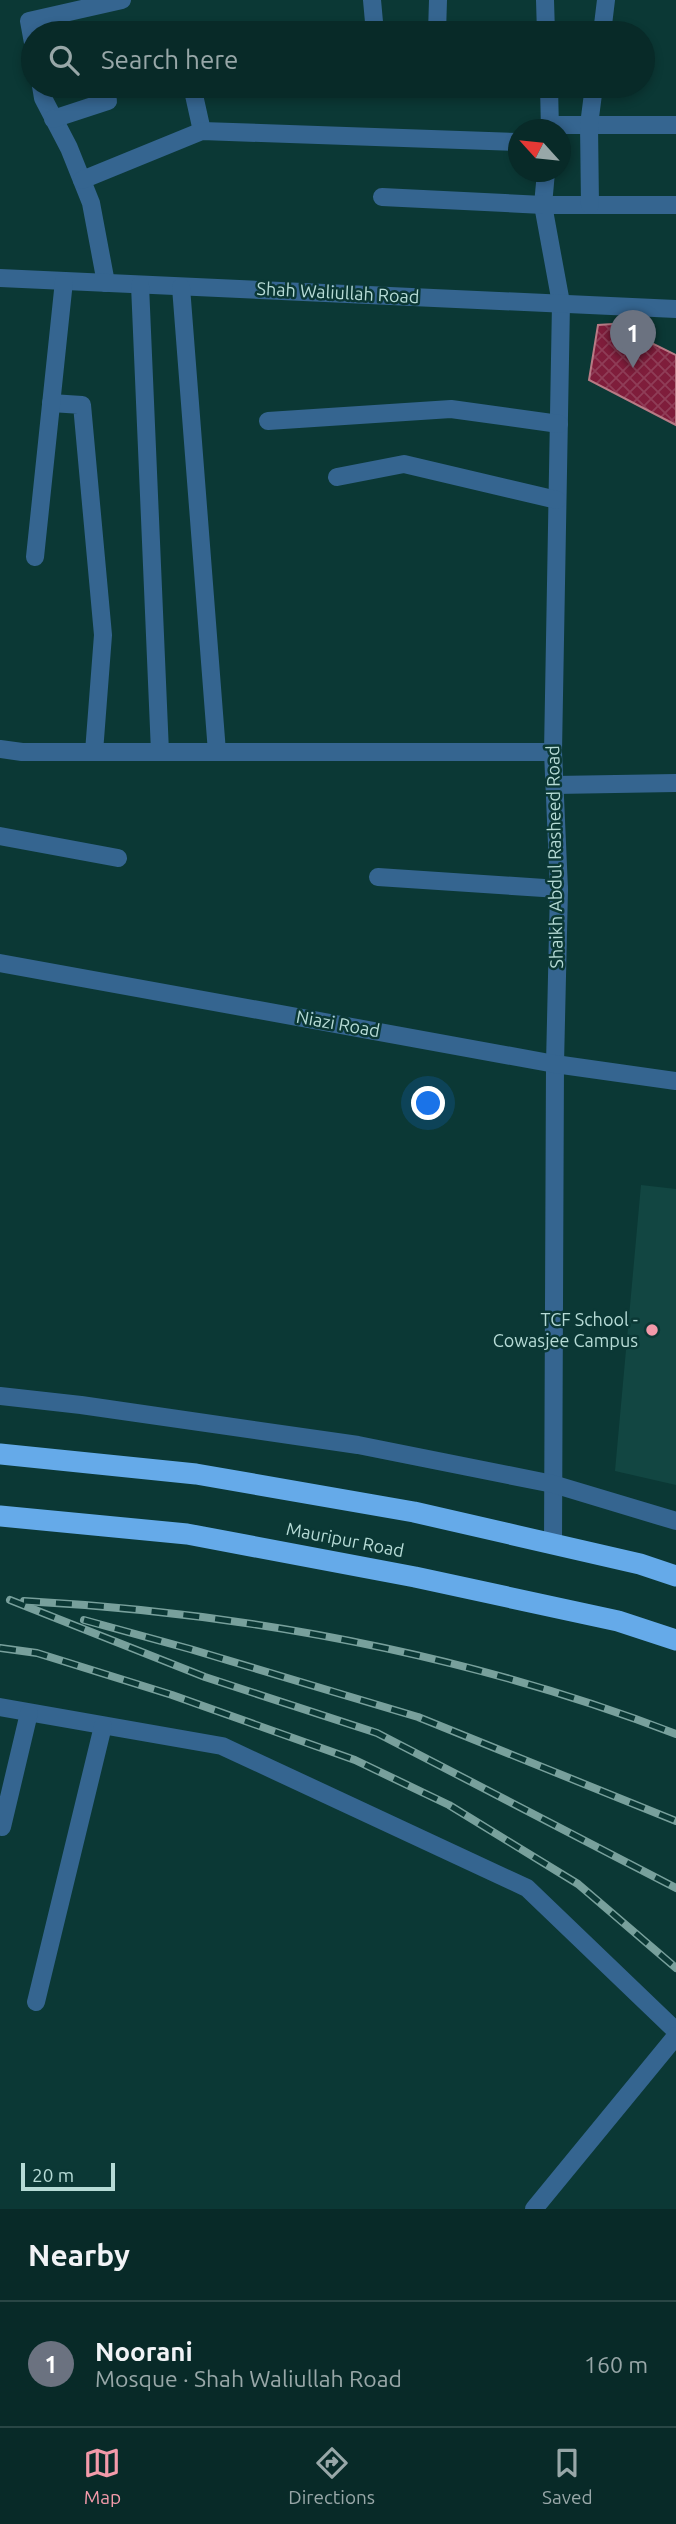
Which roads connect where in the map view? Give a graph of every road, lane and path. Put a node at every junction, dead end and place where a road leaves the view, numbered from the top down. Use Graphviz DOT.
graph roads {
  1 [pos="122,0"];
  2 [pos="372,0"];
  3 [pos="438,0"];
  4 [pos="545,0"];
  5 [pos="606,0"];
  6 [pos="29,21"];
  7 [pos="374,21"];
  8 [pos="437,21"];
  9 [pos="546,21"];
  10 [pos="603,21"];
  11 [pos="43,98"];
  12 [pos="107,98"];
  13 [pos="195,98"];
  14 [pos="550,98"];
  15 [pos="592,98"];
  16 [pos="53,119"];
  17 [pos="551,119"];
  18 [pos="589,125"];
  19 [pos="676,125"];
  20 [pos="571,126"];
  21 [pos="202,131"];
  22 [pos="508,142"];
  23 [pos="82,180"];
  24 [pos="545,182"];
  25 [pos="383,197"];
  26 [pos="543,205"];
  27 [pos="590,205"];
  28 [pos="676,205"];
  29 [pos="0,278"];
  30 [pos="64,281"];
  31 [pos="106,284"];
  32 [pos="140,285"];
  33 [pos="181,286"];
  34 [pos="561,303"];
  35 [pos="676,309"];
  36 [pos="51,403"];
  37 [pos="268,421"];
  38 [pos="559,424"];
  39 [pos="337,477"];
  40 [pos="557,500"];
  41 [pos="35,557"];
  42 [pos="0,749"];
  43 [pos="94,752"];
  44 [pos="160,752"];
  45 [pos="217,752"];
  46 [pos="553,752"];
  47 [pos="676,783"];
  48 [pos="555,785"];
  49 [pos="0,836"];
  50 [pos="118,858"];
  51 [pos="377,877"];
  52 [pos="559,890"];
  53 [pos="0,963"];
  54 [pos="555,1064"];
  55 [pos="676,1081"];
  56 [pos="0,1396"];
  57 [pos="0,1454"];
  58 [pos="553,1484"];
  59 [pos="0,1516"];
  60 [pos="676,1521"];
  61 [pos="553,1544"];
  62 [pos="676,1576"];
  63 [pos="676,1640"];
  64 [pos="0,1707"];
  65 [pos="29,1713"];
  66 [pos="103,1726"];
  67 [pos="2,1827"];
  68 [pos="36,2002"];
  69 [pos="676,2033"];
  70 [pos="534,2209"];
  1 -- 6 [label="street"];
  2 -- 7 [label="street"];
  3 -- 8 [label="street"];
  4 -- 9 [label="street"];
  5 -- 10 [label="street"];
  11 -- 16 [label="street"];
  12 -- 16 [label="street"];
  13 -- 21 [label="street"];
  14 -- 17 [label="street"];
  15 -- 18 [label="street"];
  16 -- 23 [label="street"];
  18 -- 19 [label="street"];
  18 -- 20 [label="street"];
  18 -- 27 [label="street"];
  21 -- 22 [label="street"];
  21 -- 23 [label="street"];
  23 -- 31 [label="street"];
  24 -- 26 [label="street, Shaikh Abdul Rasheed Road"];
  25 -- 26 [label="street"];
  26 -- 27 [label="street"];
  26 -- 34 [label="street, Shaikh Abdul Rasheed Road"];
  27 -- 28 [label="street"];
  29 -- 30 [label="street, Shah Waliullah Road"];
  30 -- 31 [label="street, Shah Waliullah Road"];
  30 -- 36 [label="street"];
  31 -- 32 [label="street, Shah Waliullah Road"];
  32 -- 33 [label="street, Shah Waliullah Road"];
  32 -- 44 [label="street"];
  33 -- 34 [label="street, Shah Waliullah Road"];
  33 -- 45 [label="street"];
  34 -- 35 [label="street, Shah Waliullah Road"];
  34 -- 38 [label="street, Shaikh Abdul Rasheed Road"];
  36 -- 41 [label="street"];
  36 -- 43 [label="street"];
  37 -- 38 [label="street"];
  38 -- 40 [label="street, Shaikh Abdul Rasheed Road"];
  39 -- 40 [label="street"];
  40 -- 46 [label="street, Shaikh Abdul Rasheed Road"];
  42 -- 43 [label="street"];
  43 -- 44 [label="street"];
  44 -- 45 [label="street"];
  45 -- 46 [label="street"];
  46 -- 48 [label="street, Shaikh Abdul Rasheed Road"];
  47 -- 48 [label="street"];
  48 -- 52 [label="street, Shaikh Abdul Rasheed Road"];
  49 -- 50 [label="street"];
  51 -- 52 [label="street"];
  52 -- 54 [label="street, Shaikh Abdul Rasheed Road"];
  53 -- 54 [label="street, Niazi Road"];
  54 -- 55 [label="street, Niazi Road"];
  54 -- 58 [label="street, Shaikh Abdul Rasheed Road"];
  56 -- 58 [label="street"];
  57 -- 61 [label="highway"];
  58 -- 60 [label="street"];
  58 -- 61 [label="street, Shaikh Abdul Rasheed Road"];
  59 -- 63 [label="highway, Mauripur Road"];
  61 -- 62 [label="highway"];
  64 -- 65 [label="street"];
  65 -- 66 [label="street"];
  65 -- 67 [label="street"];
  66 -- 68 [label="street"];
  66 -- 69 [label="street"];
  69 -- 70 [label="street"];
}
